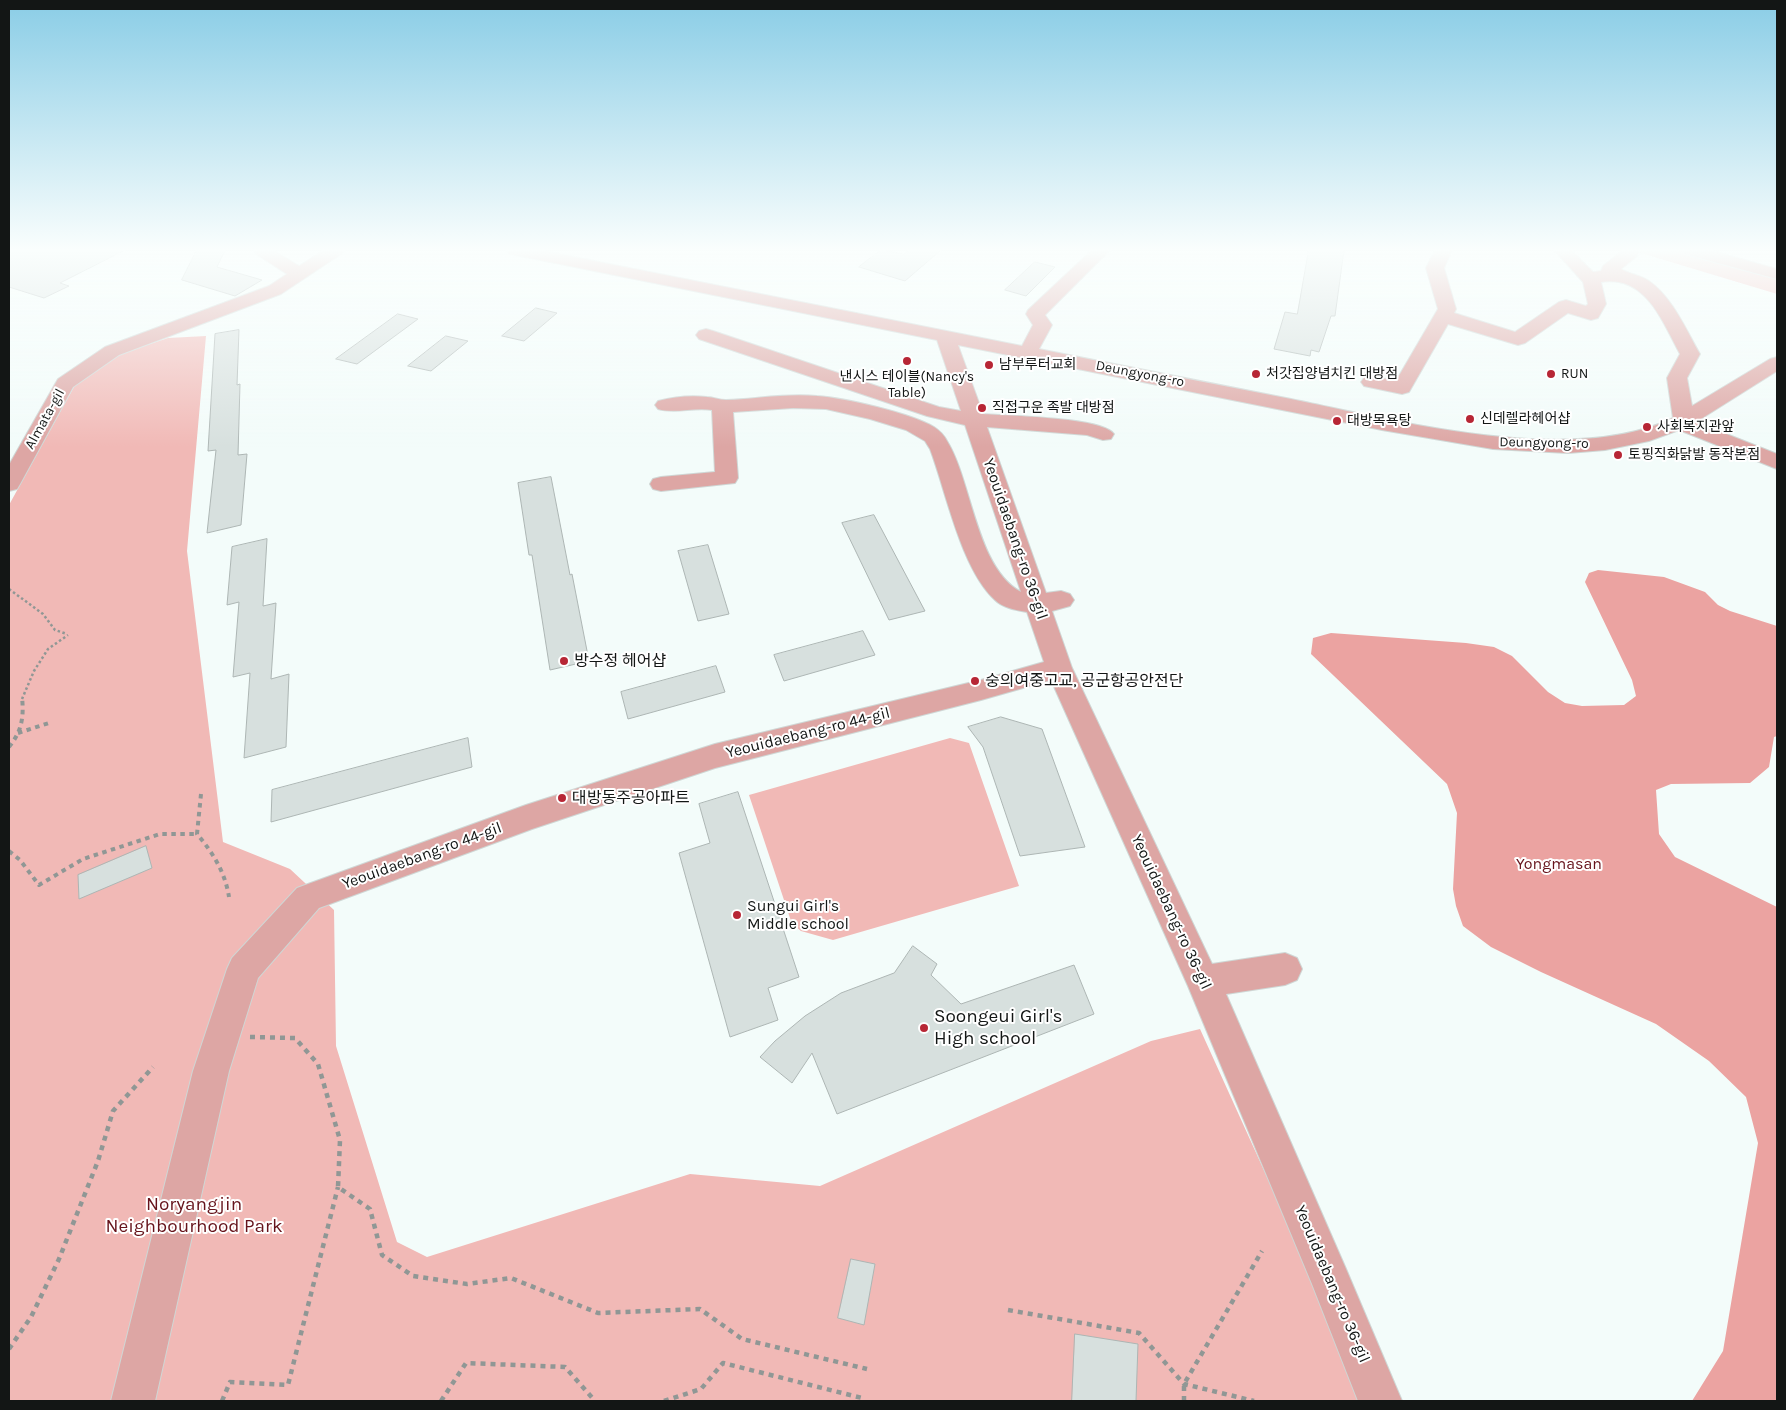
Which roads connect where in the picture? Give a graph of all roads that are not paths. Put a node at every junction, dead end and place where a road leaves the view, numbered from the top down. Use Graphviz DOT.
graph roads {
  1 [pos="206,316"];
  2 [pos="847,316"];
  3 [pos="1036,316"];
  4 [pos="1443,316"];
  5 [pos="1552,316"];
  6 [pos="1667,316"];
  7 [pos="706,335"];
  8 [pos="944,335"];
  9 [pos="1028,352"];
  10 [pos="1777,363"];
  11 [pos="1371,382"];
  12 [pos="665,405"];
  13 [pos="722,406"];
  14 [pos="1392,406"];
  15 [pos="974,420"];
  16 [pos="1682,421"];
  17 [pos="1103,434"];
  18 [pos="1777,462"];
  19 [pos="9,484"];
  20 [pos="661,484"];
  21 [pos="1061,600"];
  22 [pos="1037,604"];
  23 [pos="1059,668"];
  24 [pos="1285,970"];
  25 [pos="1204,981"];
  26 [pos="133,1401"];
  27 [pos="1380,1401"];
  1 -- 19 [label="street, Almata-gil"];
  2 -- 8 [label="street, Deungyong-ro"];
  3 -- 9 [label="street"];
  4 -- 5 [label="street"];
  4 -- 14 [label="street"];
  6 -- 16 [label="street"];
  7 -- 15 [label="street"];
  8 -- 9 [label="street, Deungyong-ro"];
  8 -- 15 [label="street, Yeouidaebang-ro 36-gil"];
  9 -- 14 [label="street, Deungyong-ro"];
  10 -- 16 [label="street, Deungyong-ro"];
  11 -- 14 [label="street"];
  12 -- 13 [label="street"];
  13 -- 20 [label="street"];
  13 -- 22 [label="street"];
  14 -- 16 [label="street, Deungyong-ro"];
  15 -- 17 [label="street"];
  15 -- 22 [label="street, Yeouidaebang-ro 36-gil"];
  16 -- 18 [label="street"];
  21 -- 22 [label="street"];
  22 -- 23 [label="street, Yeouidaebang-ro 36-gil"];
  23 -- 25 [label="street, Yeouidaebang-ro 36-gil"];
  23 -- 26 [label="street, Yeouidaebang-ro 44-gil"];
  24 -- 25 [label="street"];
  25 -- 27 [label="street, Yeouidaebang-ro 36-gil"];
}
